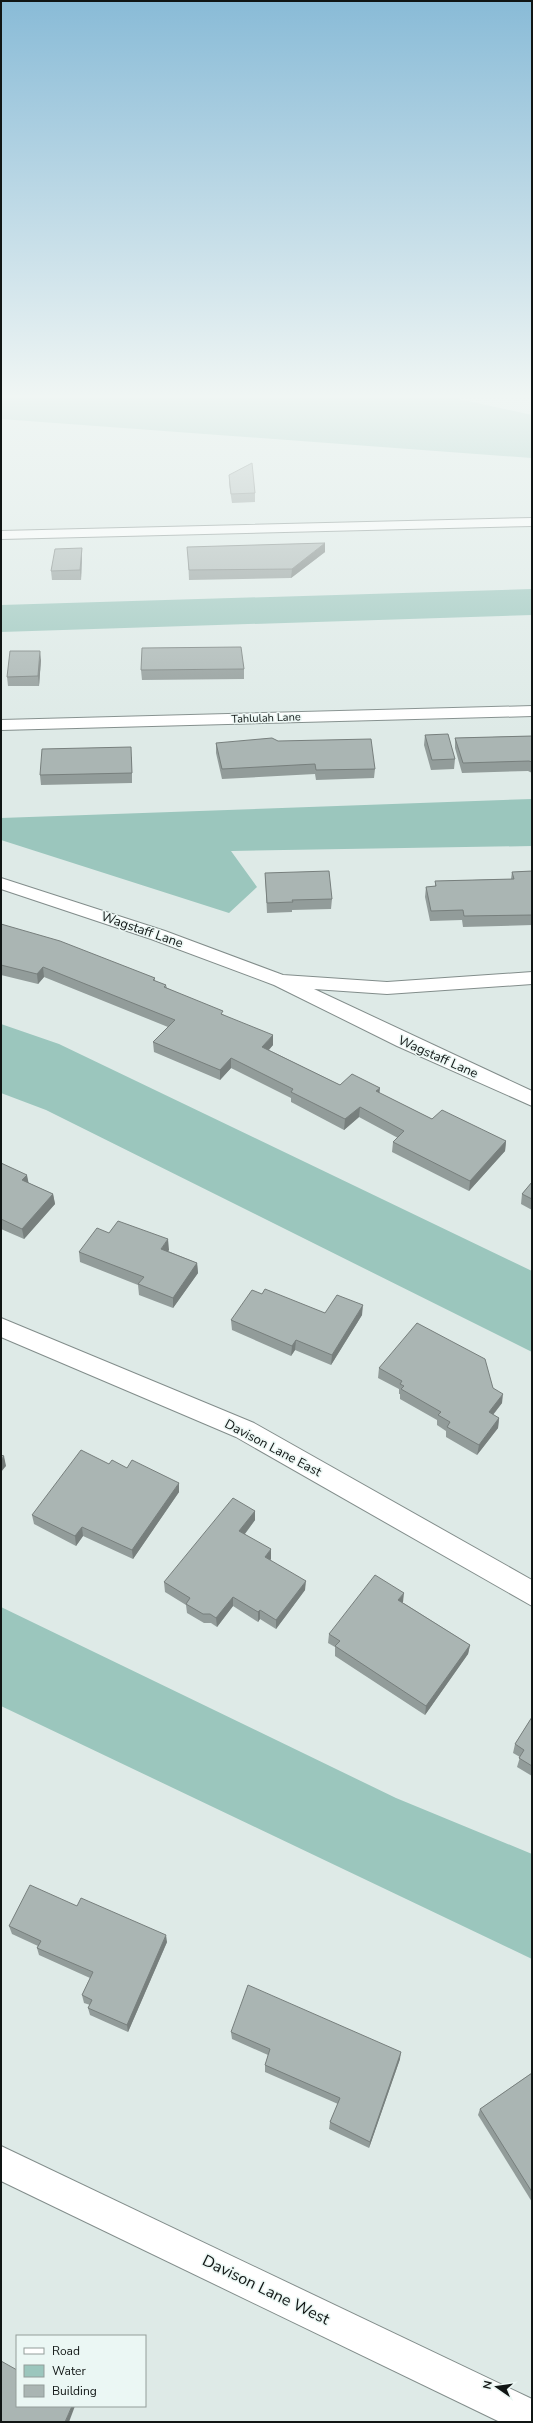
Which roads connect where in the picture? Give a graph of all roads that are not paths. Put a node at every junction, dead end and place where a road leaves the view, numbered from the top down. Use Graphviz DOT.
graph roads {
  1 [pos="532,522"];
  2 [pos="1,535"];
  3 [pos="532,711"];
  4 [pos="1,725"];
  5 [pos="1,883"];
  6 [pos="532,978"];
  7 [pos="281,981"];
  8 [pos="532,1099"];
  9 [pos="1,1328"];
  10 [pos="532,1594"];
  11 [pos="1,2163"];
  12 [pos="532,2418"];
  1 -- 2 [label="street"];
  3 -- 4 [label="street, Tahlulah Lane"];
  5 -- 7 [label="street, Wagstaff Lane"];
  6 -- 7 [label="street, Wagstaff Lane"];
  7 -- 8 [label="street, Wagstaff Lane"];
  9 -- 10 [label="street, Davison Lane East"];
  11 -- 12 [label="street, Davison Lane West"];
}
